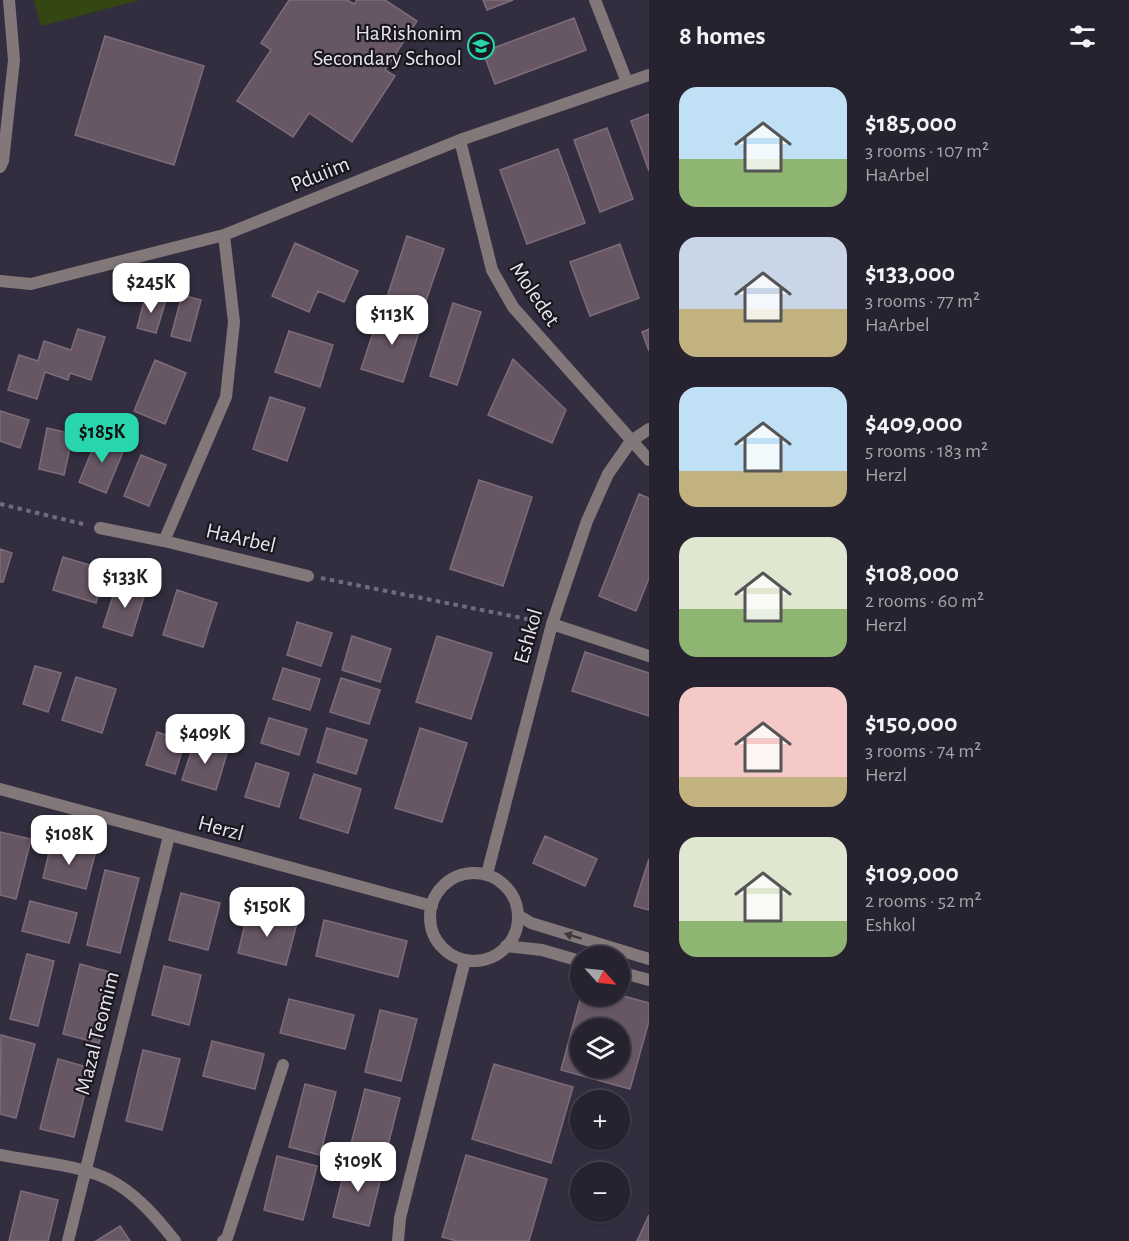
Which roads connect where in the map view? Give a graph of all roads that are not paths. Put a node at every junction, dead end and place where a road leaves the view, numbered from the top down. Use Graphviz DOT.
graph roads {
  1 [pos="9,0"];
  2 [pos="595,0"];
  3 [pos="649,75"];
  4 [pos="627,82"];
  5 [pos="460,140"];
  6 [pos="0,167"];
  7 [pos="224,235"];
  8 [pos="0,281"];
  9 [pos="649,429"];
  10 [pos="631,441"];
  11 [pos="649,460"];
  12 [pos="100,528"];
  13 [pos="164,541"];
  14 [pos="308,576"];
  15 [pos="552,624"];
  16 [pos="649,656"];
  17 [pos="0,789"];
  18 [pos="169,836"];
  19 [pos="488,874"];
  20 [pos="432,906"];
  21 [pos="518,915"];
  22 [pos="506,946"];
  23 [pos="570,958"];
  24 [pos="649,959"];
  25 [pos="465,960"];
  26 [pos="630,975"];
  27 [pos="649,980"];
  28 [pos="283,1065"];
  29 [pos="0,1155"];
  30 [pos="84,1172"];
  31 [pos="68,1241"];
  32 [pos="175,1241"];
  33 [pos="223,1241"];
  34 [pos="398,1241"];
  1 -- 6 [label="street"];
  2 -- 4 [label="street"];
  3 -- 4 [label="street, Pduiim"];
  4 -- 5 [label="street, Pduiim"];
  5 -- 7 [label="street, Pduiim"];
  5 -- 10 [label="street, Moledet"];
  7 -- 8 [label="street, Pduiim"];
  7 -- 13 [label="street, HaArbel"];
  9 -- 10 [label="street, Eshkol"];
  10 -- 11 [label="street, Moledet"];
  10 -- 15 [label="street, Eshkol"];
  12 -- 13 [label="street, HaArbel"];
  13 -- 14 [label="street, HaArbel"];
  15 -- 16 [label="street"];
  15 -- 19 [label="street, Eshkol"];
  17 -- 18 [label="street, Herzl"];
  18 -- 20 [label="street, Herzl"];
  18 -- 30 [label="street, Mazal Teomim"];
  19 -- 20 [label="street"];
  19 -- 21 [label="street"];
  20 -- 25 [label="street"];
  21 -- 22 [label="street"];
  24 -- 21 [label="street, one-way"];
  22 -- 23 [label="street"];
  22 -- 25 [label="street"];
  25 -- 34 [label="street"];
  26 -- 27 [label="street"];
  28 -- 33 [label="street"];
  29 -- 30 [label="street"];
  30 -- 31 [label="street, Mazal Teomim"];
  30 -- 32 [label="street"];
}
